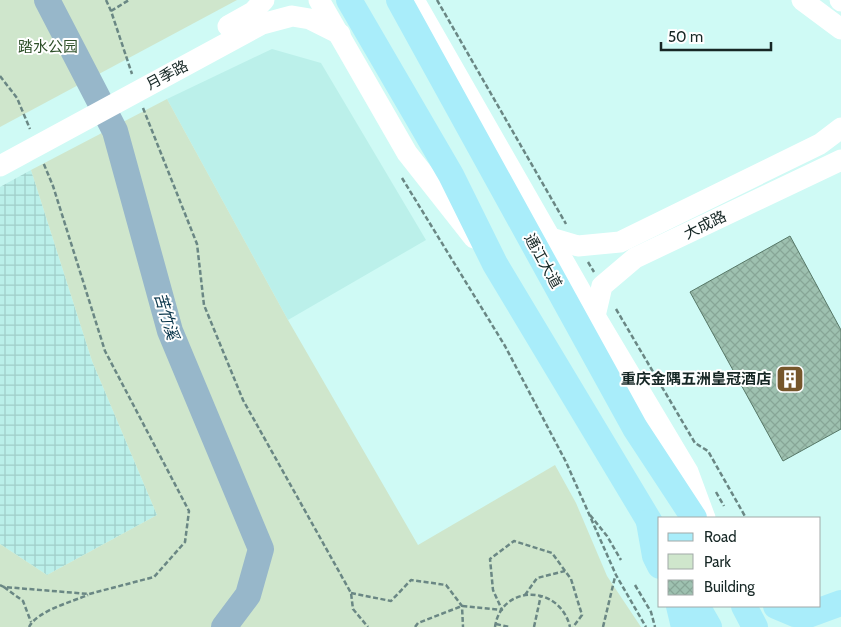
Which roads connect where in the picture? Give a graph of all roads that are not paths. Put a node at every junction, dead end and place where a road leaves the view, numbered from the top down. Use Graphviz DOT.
graph roads {
  1 [pos="264,0"];
  2 [pos="320,0"];
  3 [pos="349,0"];
  4 [pos="399,0"];
  5 [pos="414,0"];
  6 [pos="805,2"];
  7 [pos="841,28"];
  8 [pos="340,34"];
  9 [pos="841,35"];
  10 [pos="170,66"];
  11 [pos="841,128"];
  12 [pos="30,146"];
  13 [pos="0,150"];
  14 [pos="841,160"];
  15 [pos="0,166"];
  16 [pos="550,238"];
  17 [pos="495,264"];
  18 [pos="595,316"];
  19 [pos="693,517"];
  20 [pos="705,517"];
  21 [pos="654,529"];
  22 [pos="658,562"];
  23 [pos="841,603"];
  24 [pos="679,607"];
  25 [pos="698,607"];
  26 [pos="744,607"];
  27 [pos="778,607"];
  28 [pos="684,627"];
  29 [pos="709,627"];
  30 [pos="754,627"];
  1 -- 10 [label="street, 月季路"];
  2 -- 8 [label="street"];
  3 -- 17 [label="main road"];
  4 -- 19 [label="main road, 通江大道"];
  5 -- 16 [label="street, 通江大道"];
  6 -- 7 [label="street"];
  6 -- 9 [label="street"];
  8 -- 10 [label="street, 月季路"];
  8 -- 17 [label="street"];
  10 -- 12 [label="street, 月季路"];
  11 -- 16 [label="street, 大成路"];
  12 -- 13 [label="street, 月季路"];
  12 -- 15 [label="street, 月季路"];
  14 -- 18 [label="street, 大成路"];
  16 -- 18 [label="street, 通江大道"];
  17 -- 21 [label="main road"];
  18 -- 20 [label="street, 通江大道"];
  21 -- 22 [label="main road"];
  23 -- 27 [label="main road"];
  24 -- 28 [label="main road"];
  25 -- 29 [label="main road"];
  26 -- 30 [label="main road"];
}
